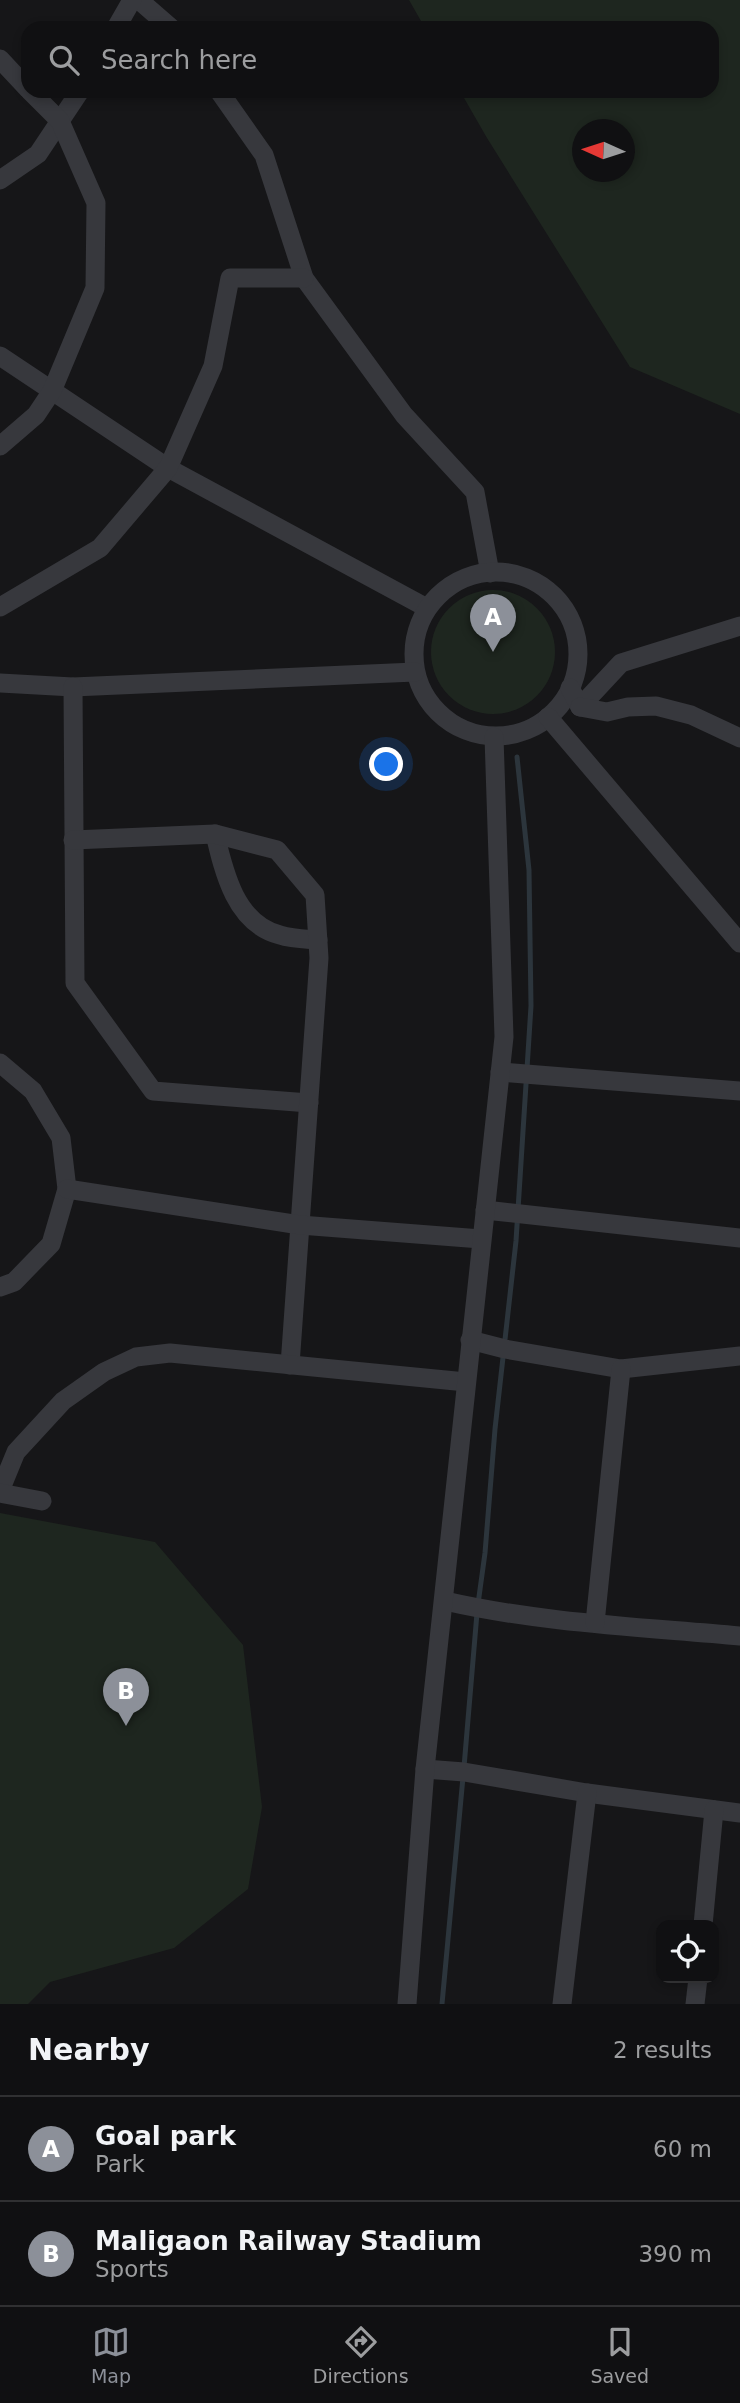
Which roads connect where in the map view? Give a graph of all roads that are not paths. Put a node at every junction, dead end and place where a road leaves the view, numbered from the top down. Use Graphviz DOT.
graph roads {
  1 [pos="132,0"];
  2 [pos="139,0"];
  3 [pos="120,21"];
  4 [pos="164,21"];
  5 [pos="2,64"];
  6 [pos="21,82"];
  7 [pos="37,98"];
  8 [pos="75,98"];
  9 [pos="224,98"];
  10 [pos="60,121"];
  11 [pos="0,180"];
  12 [pos="304,278"];
  13 [pos="0,356"];
  14 [pos="52,391"];
  15 [pos="0,446"];
  16 [pos="168,468"];
  17 [pos="490,573"];
  18 [pos="0,607"];
  19 [pos="427,608"];
  20 [pos="740,625"];
  21 [pos="415,672"];
  22 [pos="0,683"];
  23 [pos="73,687"];
  24 [pos="570,688"];
  25 [pos="580,707"];
  26 [pos="548,718"];
  27 [pos="494,737"];
  28 [pos="740,738"];
  29 [pos="215,834"];
  30 [pos="73,839"];
  31 [pos="318,940"];
  32 [pos="740,943"];
  33 [pos="0,1063"];
  34 [pos="500,1072"];
  35 [pos="740,1091"];
  36 [pos="309,1103"];
  37 [pos="68,1189"];
  38 [pos="485,1210"];
  39 [pos="300,1225"];
  40 [pos="740,1238"];
  41 [pos="481,1239"];
  42 [pos="0,1287"];
  43 [pos="470,1340"];
  44 [pos="740,1356"];
  45 [pos="290,1365"];
  46 [pos="621,1369"];
  47 [pos="466,1382"];
  48 [pos="0,1492"];
  49 [pos="42,1501"];
  50 [pos="445,1601"];
  51 [pos="595,1623"];
  52 [pos="739,1630"];
  53 [pos="425,1769"];
  54 [pos="587,1793"];
  55 [pos="714,1810"];
  56 [pos="740,1813"];
  57 [pos="703,1920"];
  58 [pos="697,1983"];
  59 [pos="407,2004"];
  60 [pos="562,2004"];
  61 [pos="695,2004"];
  1 -- 3 [label="street"];
  2 -- 4 [label="street"];
  5 -- 6 [label="street"];
  7 -- 10 [label="street"];
  8 -- 10 [label="street"];
  9 -- 12 [label="street"];
  10 -- 11 [label="street"];
  10 -- 14 [label="street"];
  12 -- 16 [label="street"];
  12 -- 17 [label="street"];
  13 -- 14 [label="street"];
  14 -- 15 [label="street"];
  14 -- 16 [label="street"];
  16 -- 18 [label="street"];
  16 -- 19 [label="street"];
  17 -- 19 [label="street"];
  17 -- 24 [label="street"];
  19 -- 21 [label="street"];
  20 -- 25 [label="street"];
  21 -- 23 [label="street"];
  21 -- 27 [label="street"];
  22 -- 23 [label="street"];
  23 -- 30 [label="street"];
  24 -- 25 [label="street"];
  24 -- 26 [label="street"];
  25 -- 28 [label="street"];
  26 -- 27 [label="street"];
  26 -- 32 [label="street"];
  27 -- 34 [label="street"];
  29 -- 30 [label="street"];
  29 -- 31 [label="street"];
  29 -- 31 [label="street"];
  30 -- 36 [label="street"];
  31 -- 36 [label="street"];
  33 -- 37 [label="street"];
  34 -- 35 [label="street"];
  34 -- 38 [label="street"];
  36 -- 39 [label="street"];
  37 -- 39 [label="street"];
  37 -- 42 [label="street"];
  38 -- 40 [label="street"];
  38 -- 41 [label="street"];
  39 -- 41 [label="street"];
  39 -- 45 [label="street"];
  41 -- 43 [label="street"];
  43 -- 46 [label="street"];
  43 -- 47 [label="street"];
  44 -- 46 [label="street"];
  45 -- 47 [label="street"];
  45 -- 48 [label="street"];
  46 -- 51 [label="street"];
  47 -- 50 [label="street"];
  48 -- 49 [label="street"];
  50 -- 51 [label="street"];
  50 -- 53 [label="street"];
  51 -- 52 [label="street"];
  53 -- 54 [label="street"];
  53 -- 59 [label="street"];
  54 -- 55 [label="street"];
  54 -- 60 [label="street"];
  55 -- 56 [label="street"];
  55 -- 57 [label="street"];
  58 -- 61 [label="street"];
}
